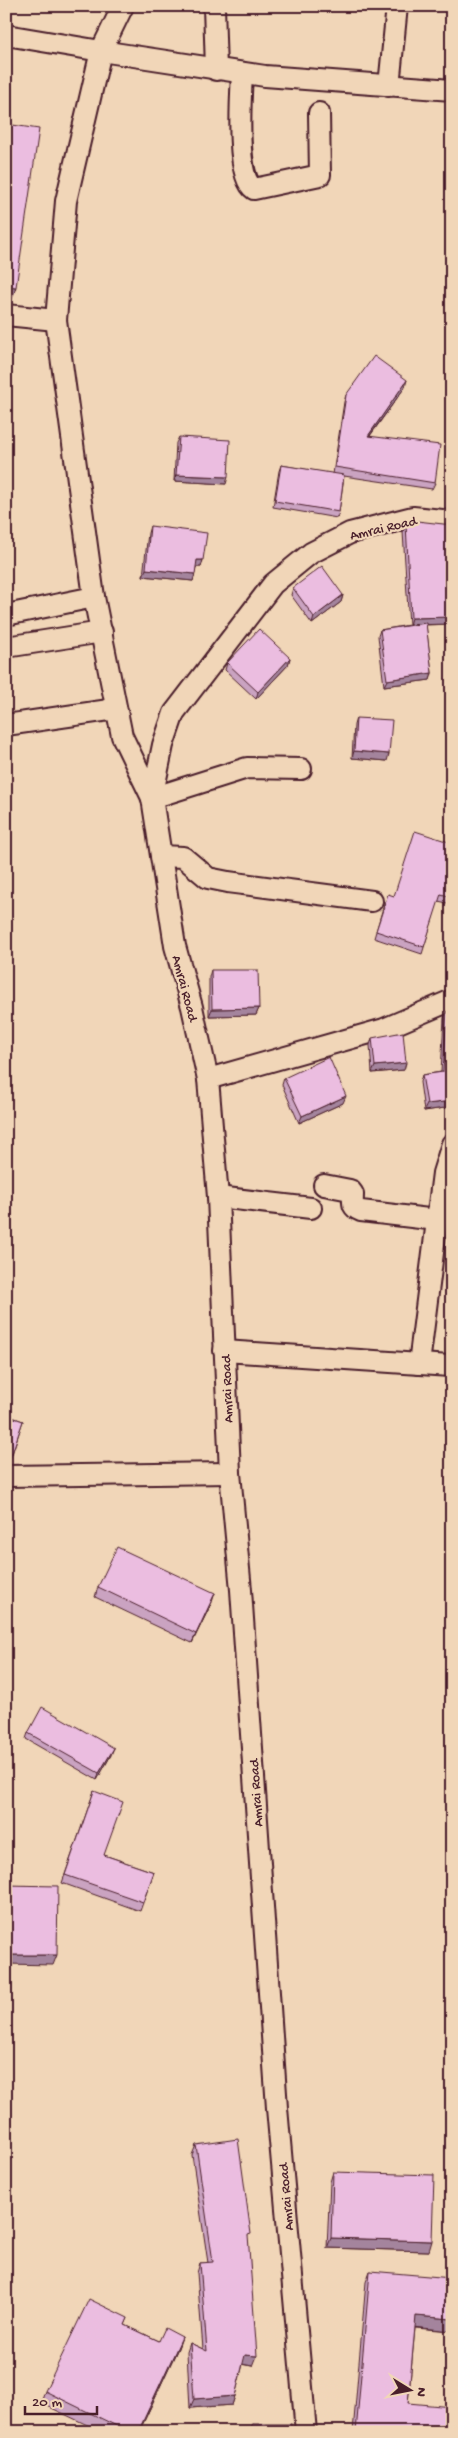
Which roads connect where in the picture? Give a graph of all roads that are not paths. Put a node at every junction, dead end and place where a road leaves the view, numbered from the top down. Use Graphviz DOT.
graph roads {
  1 [pos="123,6"];
  2 [pos="214,6"];
  3 [pos="397,6"];
  4 [pos="6,35"];
  5 [pos="101,51"];
  6 [pos="216,70"];
  7 [pos="242,73"];
  8 [pos="389,86"];
  9 [pos="452,90"];
  10 [pos="318,113"];
  11 [pos="6,315"];
  12 [pos="56,320"];
  13 [pos="452,521"];
  14 [pos="94,597"];
  15 [pos="6,615"];
  16 [pos="102,632"];
  17 [pos="6,647"];
  18 [pos="116,709"];
  19 [pos="6,725"];
  20 [pos="301,769"];
  21 [pos="152,798"];
  22 [pos="161,856"];
  23 [pos="372,902"];
  24 [pos="452,1000"];
  25 [pos="208,1079"];
  26 [pos="452,1144"];
  27 [pos="324,1185"];
  28 [pos="218,1198"];
  29 [pos="311,1208"];
  30 [pos="437,1220"];
  31 [pos="224,1352"];
  32 [pos="420,1364"];
  33 [pos="450,1366"];
  34 [pos="230,1473"];
  35 [pos="6,1476"];
  36 [pos="306,2432"];
  1 -- 5 [label="street"];
  2 -- 6 [label="street"];
  3 -- 8 [label="street"];
  4 -- 5 [label="street"];
  5 -- 6 [label="street"];
  5 -- 12 [label="street"];
  6 -- 7 [label="street"];
  7 -- 8 [label="street"];
  7 -- 10 [label="street"];
  8 -- 9 [label="street"];
  11 -- 12 [label="street"];
  12 -- 14 [label="street"];
  13 -- 21 [label="street, Amrai Road"];
  14 -- 15 [label="street"];
  14 -- 16 [label="street"];
  16 -- 17 [label="street"];
  16 -- 18 [label="street"];
  18 -- 19 [label="street"];
  18 -- 21 [label="street"];
  20 -- 21 [label="street"];
  21 -- 22 [label="street, Amrai Road"];
  22 -- 23 [label="street"];
  22 -- 25 [label="street, Amrai Road"];
  24 -- 25 [label="street"];
  25 -- 28 [label="street, Amrai Road"];
  26 -- 30 [label="street"];
  27 -- 30 [label="street"];
  28 -- 29 [label="street"];
  28 -- 31 [label="street, Amrai Road"];
  30 -- 32 [label="street"];
  31 -- 32 [label="street"];
  31 -- 34 [label="street, Amrai Road"];
  32 -- 33 [label="street"];
  34 -- 35 [label="street"];
  34 -- 36 [label="street, Amrai Road"];
}
